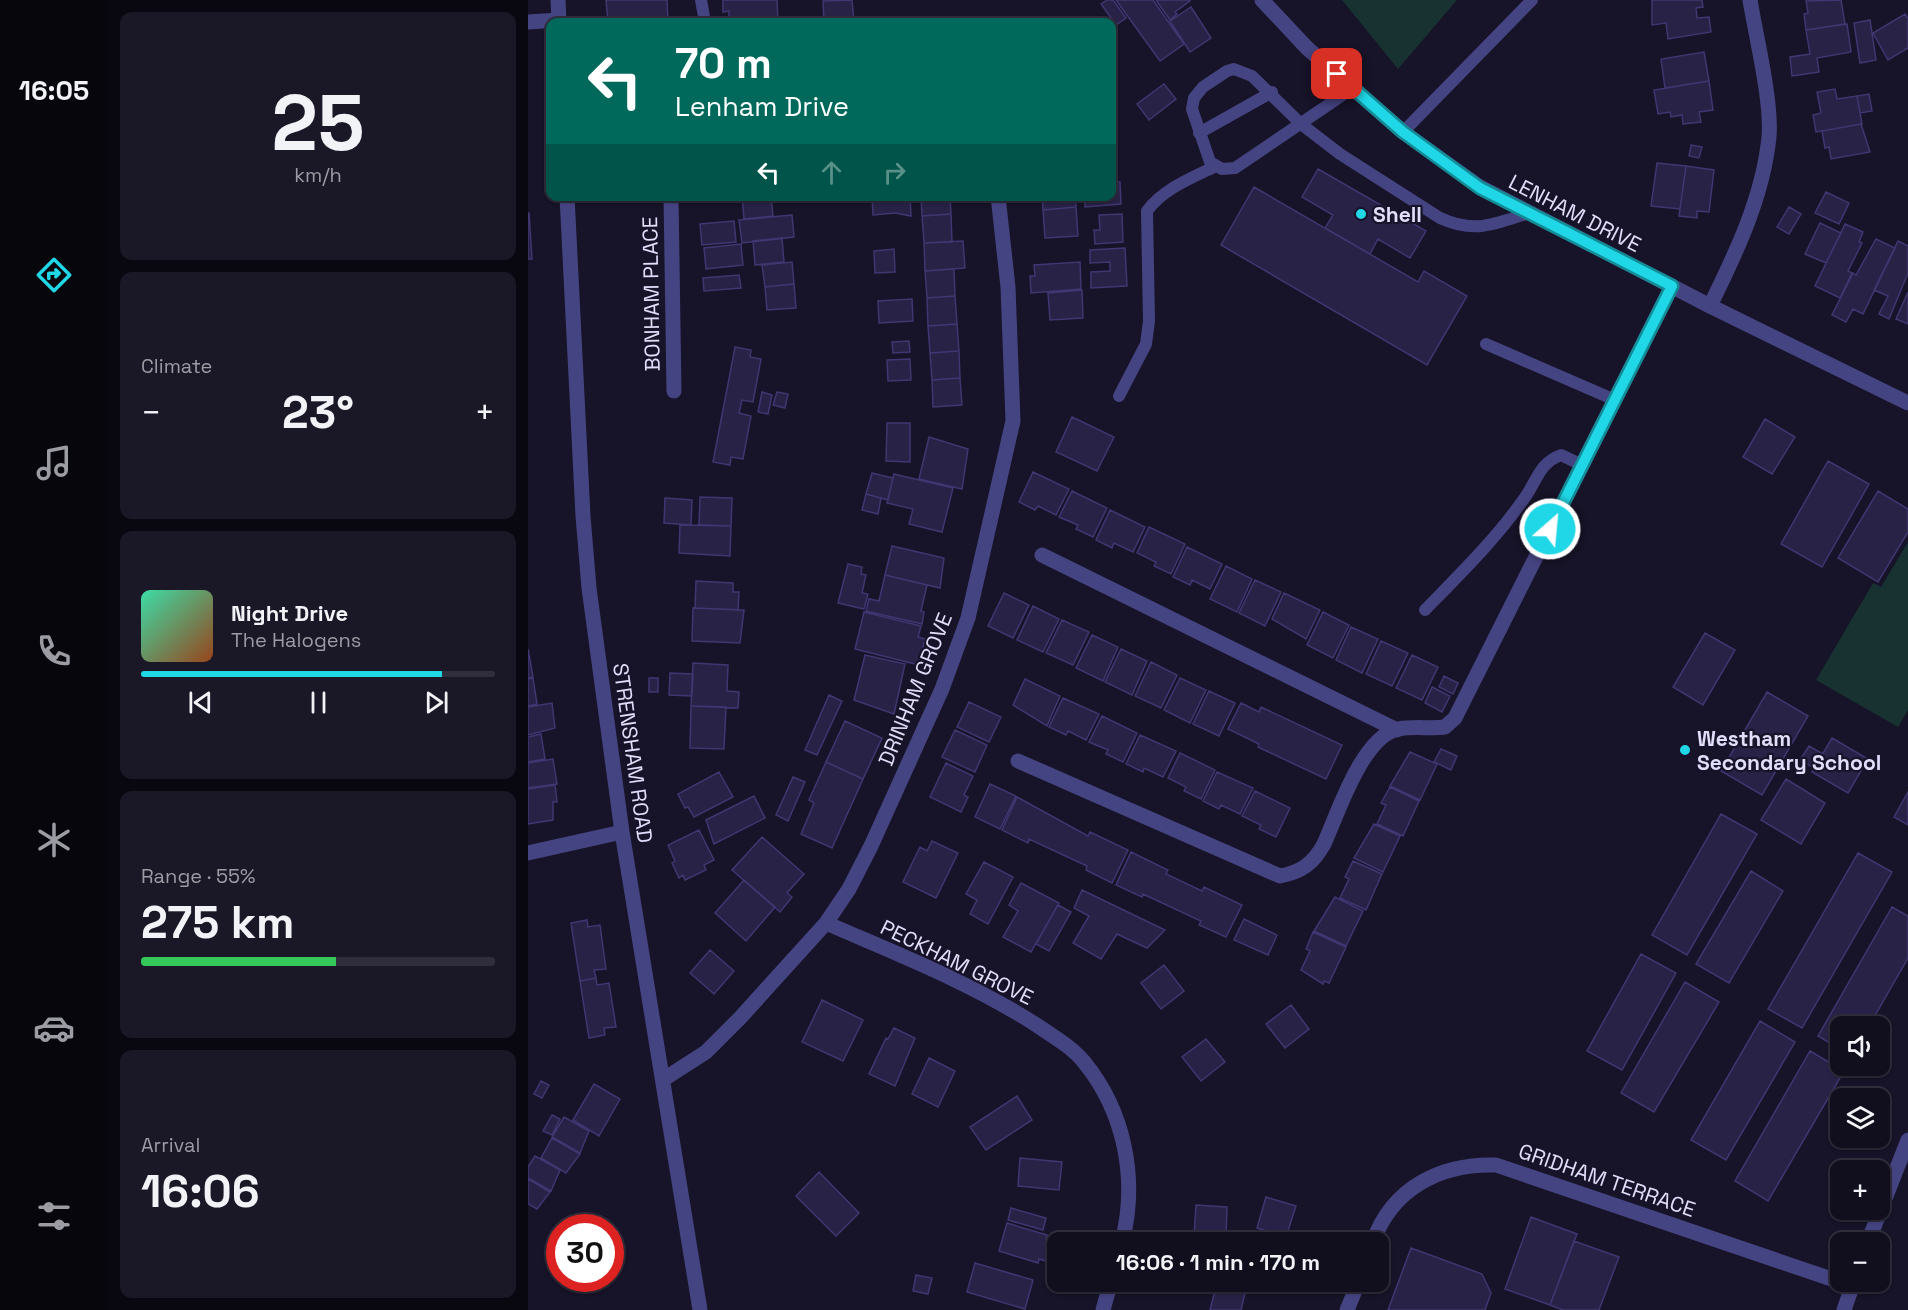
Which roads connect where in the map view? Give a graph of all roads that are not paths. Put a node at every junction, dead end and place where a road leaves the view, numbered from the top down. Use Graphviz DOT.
graph roads {
  1 [pos="558,0"];
  2 [pos="701,0"];
  3 [pos="1262,0"];
  4 [pos="1532,0"];
  5 [pos="1750,0"];
  6 [pos="559,18"];
  7 [pos="704,18"];
  8 [pos="546,21"];
  9 [pos="528,22"];
  10 [pos="1353,88"];
  11 [pos="1272,92"];
  12 [pos="1301,124"];
  13 [pos="1403,132"];
  14 [pos="1199,133"];
  15 [pos="1214,166"];
  16 [pos="567,201"];
  17 [pos="671,201"];
  18 [pos="999,201"];
  19 [pos="1528,213"];
  20 [pos="1672,286"];
  21 [pos="1710,306"];
  22 [pos="1485,344"];
  23 [pos="674,391"];
  24 [pos="1119,396"];
  25 [pos="1615,400"];
  26 [pos="1908,403"];
  27 [pos="1582,465"];
  28 [pos="1041,555"];
  29 [pos="1425,610"];
  30 [pos="1397,729"];
  31 [pos="1018,761"];
  32 [pos="622,832"];
  33 [pos="528,853"];
  34 [pos="826,922"];
  35 [pos="664,1078"];
  36 [pos="1908,1140"];
  37 [pos="1124,1232"];
  38 [pos="1379,1232"];
  39 [pos="1872,1232"];
  40 [pos="1830,1276"];
  41 [pos="1108,1292"];
  42 [pos="1354,1292"];
  43 [pos="1850,1292"];
  44 [pos="700,1310"];
  45 [pos="1103,1310"];
  46 [pos="1347,1310"];
  47 [pos="1844,1310"];
  1 -- 6 [label="street"];
  2 -- 7 [label="lane"];
  3 -- 10 [label="street, LENHAM DRIVE"];
  4 -- 13 [label="lane"];
  5 -- 21 [label="street"];
  8 -- 9 [label="street"];
  10 -- 12 [label="lane"];
  10 -- 13 [label="street, LENHAM DRIVE"];
  11 -- 12 [label="lane"];
  11 -- 14 [label="lane"];
  11 -- 14 [label="lane"];
  12 -- 15 [label="lane"];
  12 -- 19 [label="lane"];
  13 -- 19 [label="street, LENHAM DRIVE"];
  14 -- 15 [label="lane"];
  15 -- 24 [label="lane"];
  16 -- 32 [label="street, STRENSHAM ROAD"];
  17 -- 23 [label="street, BONHAM PLACE"];
  18 -- 34 [label="street, DRINHAM GROVE"];
  19 -- 20 [label="street, LENHAM DRIVE"];
  20 -- 21 [label="street, LENHAM DRIVE"];
  20 -- 25 [label="street"];
  21 -- 26 [label="street, LENHAM DRIVE"];
  22 -- 25 [label="lane"];
  25 -- 27 [label="street"];
  27 -- 29 [label="lane"];
  27 -- 30 [label="street"];
  28 -- 30 [label="street"];
  30 -- 31 [label="street"];
  32 -- 33 [label="street"];
  32 -- 35 [label="street, STRENSHAM ROAD"];
  34 -- 35 [label="street, DRINHAM GROVE"];
  34 -- 37 [label="street, PECKHAM GROVE"];
  35 -- 44 [label="street, STRENSHAM ROAD"];
  36 -- 39 [label="street"];
  38 -- 40 [label="street, GRIDHAM TERRACE"];
  41 -- 45 [label="street"];
  42 -- 46 [label="street"];
  43 -- 47 [label="street"];
}
